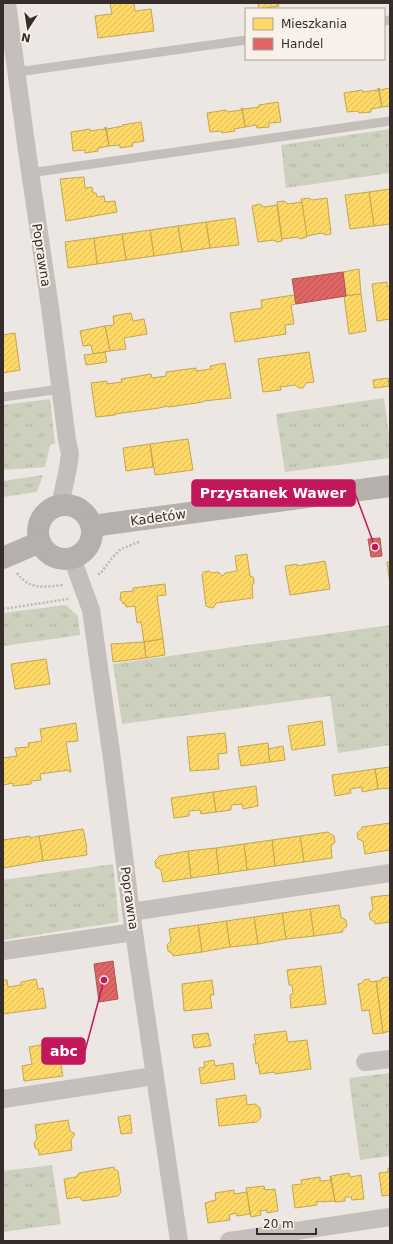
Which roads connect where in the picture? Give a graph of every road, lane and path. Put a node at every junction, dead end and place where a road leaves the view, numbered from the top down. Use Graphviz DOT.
graph roads {
  1 [pos="7,3"];
  2 [pos="245,40"];
  3 [pos="17,72"];
  4 [pos="390,121"];
  5 [pos="30,173"];
  6 [pos="60,389"];
  7 [pos="3,397"];
  8 [pos="390,486"];
  9 [pos="60,506"];
  10 [pos="92,526"];
  11 [pos="40,542"];
  12 [pos="6,557"];
  13 [pos="72,558"];
  14 [pos="100,574"];
  15 [pos="70,584"];
  16 [pos="68,594"];
  17 [pos="3,609"];
  18 [pos="390,873"];
  19 [pos="131,912"];
  20 [pos="134,932"];
  21 [pos="3,951"];
  22 [pos="390,1059"];
  23 [pos="365,1062"];
  24 [pos="154,1076"];
  25 [pos="3,1098"];
  26 [pos="390,1218"];
  27 [pos="179,1241"];
  28 [pos="229,1241"];
  1 -- 3 [label="street, Poprawna"];
  2 -- 3 [label="lane"];
  3 -- 5 [label="street, Poprawna"];
  4 -- 5 [label="lane"];
  5 -- 6 [label="street, Poprawna"];
  6 -- 7 [label="lane"];
  6 -- 9 [label="street, Poprawna"];
  8 -- 10 [label="street, Kadetów"];
  9 -- 10 [label="street"];
  9 -- 11 [label="street"];
  10 -- 13 [label="street"];
  11 -- 12 [label="street"];
  11 -- 13 [label="street"];
  12 -- 15 [label="path"];
  13 -- 15 [label="street, Poprawna"];
  14 -- 15 [label="path"];
  15 -- 19 [label="street, Poprawna"];
  16 -- 17 [label="path"];
  18 -- 19 [label="street"];
  19 -- 20 [label="street, Poprawna"];
  20 -- 21 [label="street"];
  20 -- 24 [label="street, Poprawna"];
  22 -- 23 [label="street"];
  24 -- 25 [label="street"];
  24 -- 27 [label="street, Poprawna"];
  26 -- 28 [label="street"];
}
